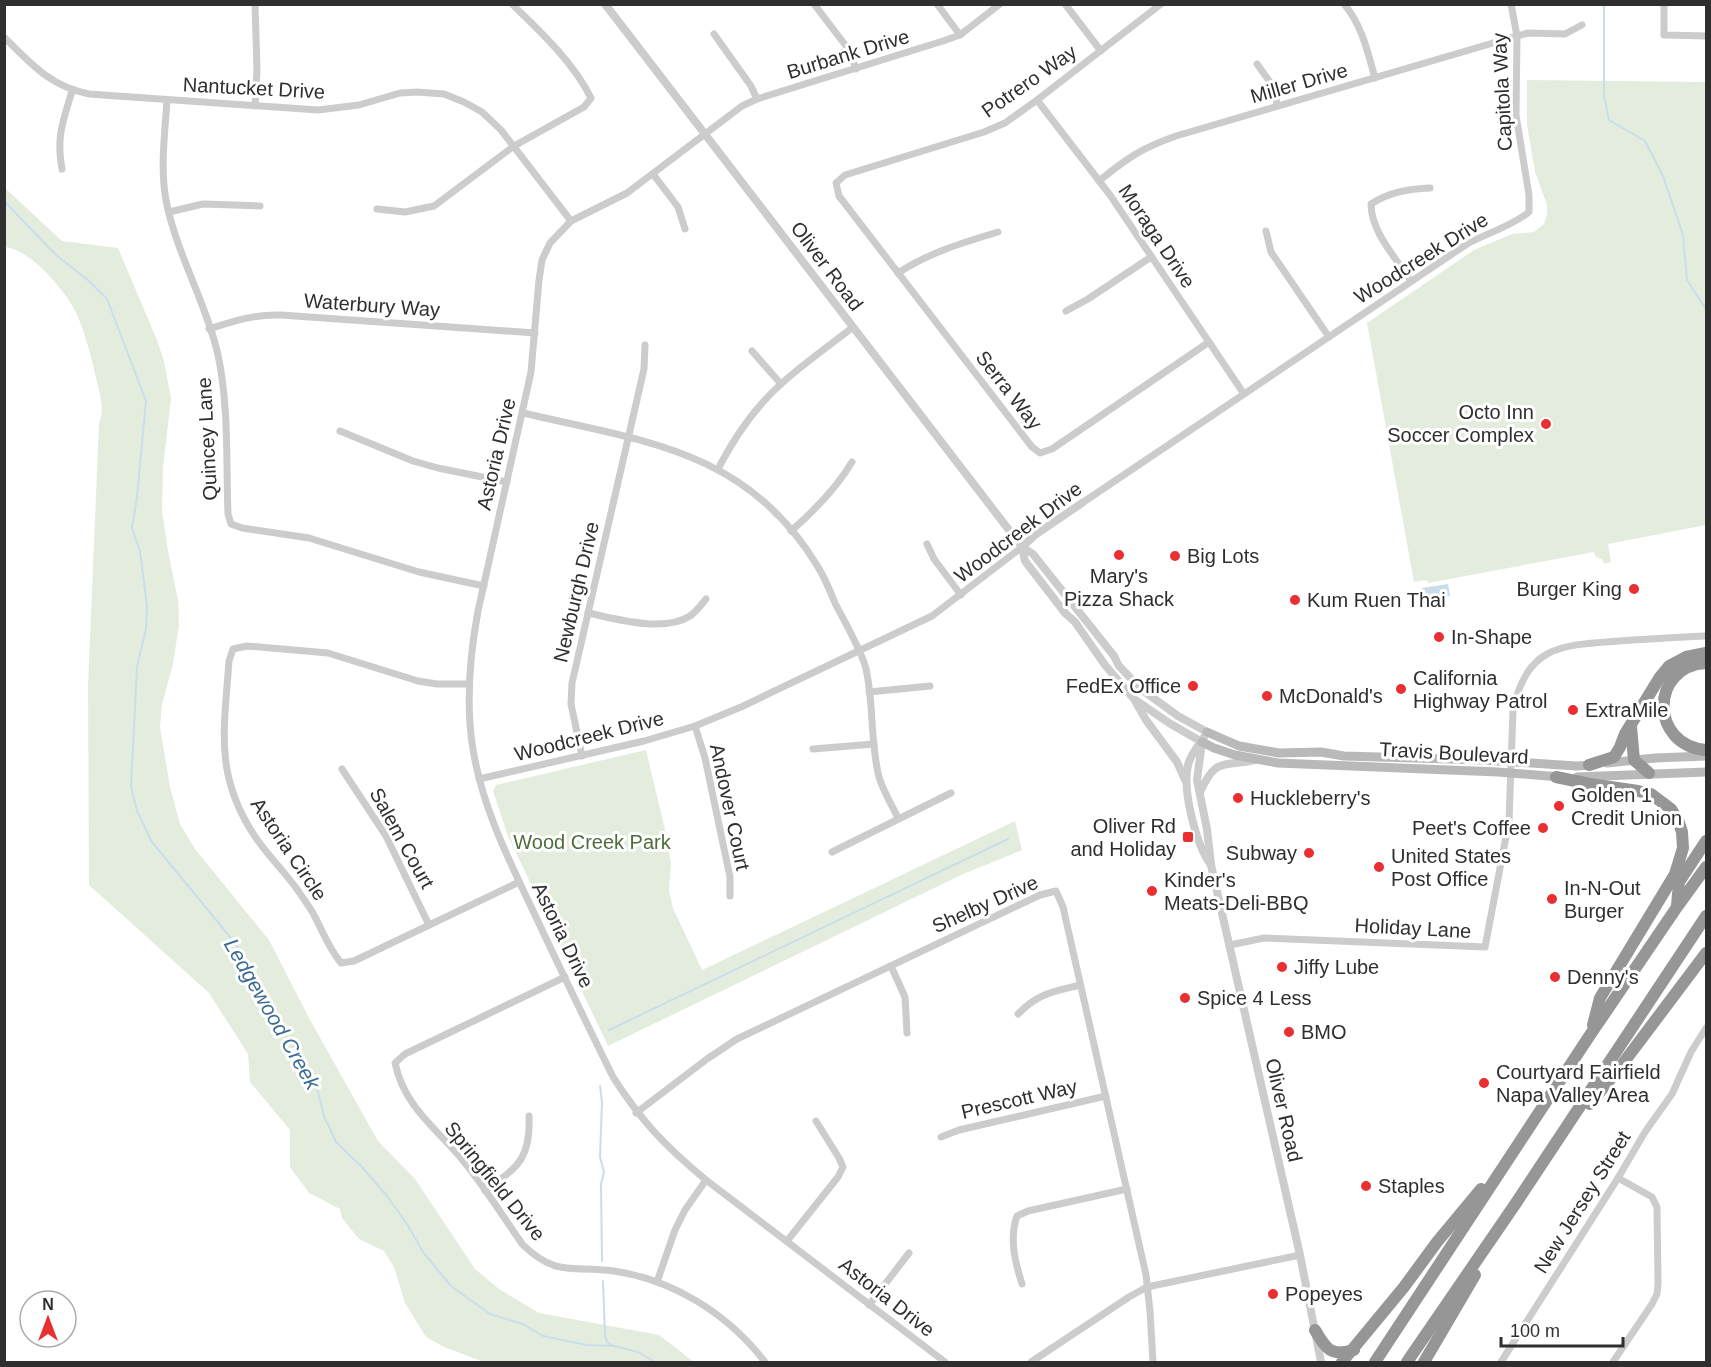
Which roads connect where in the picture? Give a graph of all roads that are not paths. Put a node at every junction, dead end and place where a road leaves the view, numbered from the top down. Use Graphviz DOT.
graph roads {
  1 [pos="255,4"];
  2 [pos="512,4"];
  3 [pos="605,4"];
  4 [pos="814,4"];
  5 [pos="937,4"];
  6 [pos="1000,4"];
  7 [pos="1065,4"];
  8 [pos="1161,4"];
  9 [pos="1344,4"];
  10 [pos="1511,4"];
  11 [pos="1664,4"];
  12 [pos="1582,25"];
  13 [pos="714,34"];
  14 [pos="960,35"];
  15 [pos="1517,36"];
  16 [pos="1707,36"];
  17 [pos="4,37"];
  18 [pos="1101,51"];
  19 [pos="1257,64"];
  20 [pos="856,69"];
  21 [pos="1375,78"];
  22 [pos="72,91"];
  23 [pos="757,99"];
  24 [pos="167,100"];
  25 [pos="1037,100"];
  26 [pos="255,106"];
  27 [pos="1278,106"];
  28 [pos="704,134"];
  29 [pos="514,146"];
  30 [pos="62,169"];
  31 [pos="652,174"];
  32 [pos="1099,181"];
  33 [pos="836,183"];
  34 [pos="1430,188"];
  35 [pos="260,206"];
  36 [pos="377,209"];
  37 [pos="169,212"];
  38 [pos="1529,212"];
  39 [pos="571,220"];
  40 [pos="685,229"];
  41 [pos="1266,231"];
  42 [pos="998,232"];
  43 [pos="1151,256"];
  44 [pos="898,273"];
  45 [pos="1411,281"];
  46 [pos="1066,311"];
  47 [pos="853,327"];
  48 [pos="209,329"];
  49 [pos="535,333"];
  50 [pos="1329,337"];
  51 [pos="1209,342"];
  52 [pos="645,345"];
  53 [pos="752,351"];
  54 [pos="781,384"];
  55 [pos="1244,394"];
  56 [pos="523,413"];
  57 [pos="340,431"];
  58 [pos="628,437"];
  59 [pos="852,462"];
  60 [pos="718,469"];
  61 [pos="507,482"];
  62 [pos="1082,503"];
  63 [pos="791,531"];
  64 [pos="927,544"];
  65 [pos="1022,547"];
  66 [pos="484,586"];
  67 [pos="961,595"];
  68 [pos="706,599"];
  69 [pos="588,613"];
  70 [pos="1707,636"];
  71 [pos="859,652"];
  72 [pos="1707,653"];
  73 [pos="1707,663"];
  74 [pos="469,684"];
  75 [pos="930,686"];
  76 [pos="869,692"];
  77 [pos="1134,699"];
  78 [pos="695,726"];
  79 [pos="1631,726"];
  80 [pos="1207,732"];
  81 [pos="1202,742"];
  82 [pos="874,744"];
  83 [pos="813,749"];
  84 [pos="1707,750"];
  85 [pos="582,756"];
  86 [pos="1707,756"];
  87 [pos="1256,760"];
  88 [pos="1634,760"];
  89 [pos="1511,762"];
  90 [pos="1589,765"];
  91 [pos="342,769"];
  92 [pos="1707,772"];
  93 [pos="1649,773"];
  94 [pos="1510,774"];
  95 [pos="1556,777"];
  96 [pos="479,779"];
  97 [pos="1187,783"];
  98 [pos="951,793"];
  99 [pos="1200,793"];
  100 [pos="898,818"];
  101 [pos="1707,841"];
  102 [pos="832,852"];
  103 [pos="1211,865"];
  104 [pos="1707,867"];
  105 [pos="519,882"];
  106 [pos="730,896"];
  107 [pos="1677,907"];
  108 [pos="1707,916"];
  109 [pos="429,925"];
  110 [pos="1230,945"];
  111 [pos="1707,953"];
  112 [pos="891,966"];
  113 [pos="565,977"];
  114 [pos="1080,985"];
  115 [pos="1018,1014"];
  116 [pos="1707,1028"];
  117 [pos="907,1033"];
  118 [pos="1590,1035"];
  119 [pos="1106,1096"];
  120 [pos="636,1113"];
  121 [pos="529,1116"];
  122 [pos="816,1121"];
  123 [pos="941,1137"];
  124 [pos="1554,1146"];
  125 [pos="1511,1154"];
  126 [pos="1618,1178"];
  127 [pos="706,1180"];
  128 [pos="1126,1189"];
  129 [pos="485,1191"];
  130 [pos="1516,1203"];
  131 [pos="787,1241"];
  132 [pos="909,1253"];
  133 [pos="1300,1255"];
  134 [pos="657,1282"];
  135 [pos="1022,1284"];
  136 [pos="1147,1287"];
  137 [pos="869,1305"];
  138 [pos="1315,1330"];
  139 [pos="1354,1350"];
  140 [pos="765,1362"];
  141 [pos="945,1362"];
  142 [pos="1030,1362"];
  143 [pos="1153,1362"];
  144 [pos="1321,1362"];
  145 [pos="1342,1362"];
  146 [pos="1375,1362"];
  147 [pos="1407,1362"];
  148 [pos="1424,1362"];
  149 [pos="1501,1362"];
  150 [pos="1612,1362"];
  1 -- 26 [label="street"];
  2 -- 29 [label="street"];
  3 -- 28 [label="street, Oliver Road"];
  4 -- 20 [label="street"];
  5 -- 14 [label="street"];
  6 -- 14 [label="street, Burbank Drive"];
  7 -- 18 [label="street"];
  8 -- 18 [label="street, Potrero Way"];
  9 -- 21 [label="street"];
  10 -- 15 [label="street, Capitola Way"];
  11 -- 16 [label="street"];
  12 -- 15 [label="street, Miller Drive"];
  13 -- 23 [label="street"];
  14 -- 20 [label="street, Burbank Drive"];
  15 -- 21 [label="street, Miller Drive"];
  15 -- 38 [label="street, Capitola Way"];
  17 -- 22 [label="street, Nantucket Drive"];
  18 -- 25 [label="street, Potrero Way"];
  19 -- 27 [label="street"];
  20 -- 23 [label="street, Burbank Drive"];
  21 -- 27 [label="street, Miller Drive"];
  22 -- 24 [label="street, Nantucket Drive"];
  22 -- 30 [label="street"];
  23 -- 28 [label="street, Burbank Drive"];
  24 -- 26 [label="street, Nantucket Drive"];
  24 -- 37 [label="street, Quincey Lane"];
  25 -- 32 [label="street, Moraga Drive"];
  25 -- 33 [label="street, Potrero Way"];
  26 -- 29 [label="street, Nantucket Drive"];
  27 -- 32 [label="street, Miller Drive"];
  28 -- 31 [label="street, Astoria Drive"];
  28 -- 47 [label="street, Oliver Road"];
  29 -- 36 [label="street"];
  29 -- 39 [label="street, Nantucket Drive"];
  31 -- 39 [label="street, Astoria Drive"];
  31 -- 40 [label="street"];
  32 -- 43 [label="street, Moraga Drive"];
  33 -- 44 [label="street, Serra Way"];
  34 -- 45 [label="street"];
  35 -- 37 [label="street"];
  37 -- 48 [label="street, Quincey Lane"];
  38 -- 45 [label="street, Woodcreek Drive"];
  39 -- 49 [label="street, Astoria Drive"];
  41 -- 50 [label="street"];
  42 -- 44 [label="street"];
  43 -- 46 [label="street"];
  43 -- 51 [label="street, Moraga Drive"];
  44 -- 51 [label="street, Serra Way"];
  45 -- 50 [label="street, Woodcreek Drive"];
  47 -- 54 [label="street"];
  47 -- 65 [label="street, Oliver Road"];
  48 -- 49 [label="street, Waterbury Way"];
  48 -- 66 [label="street, Quincey Lane"];
  49 -- 56 [label="street, Astoria Drive"];
  50 -- 55 [label="street, Woodcreek Drive"];
  51 -- 55 [label="street, Moraga Drive"];
  52 -- 58 [label="street, Newburgh Drive"];
  53 -- 54 [label="street"];
  54 -- 60 [label="street"];
  55 -- 62 [label="street, Woodcreek Drive"];
  56 -- 58 [label="street"];
  56 -- 61 [label="street, Astoria Drive"];
  57 -- 61 [label="street"];
  58 -- 60 [label="street"];
  58 -- 69 [label="street, Newburgh Drive"];
  59 -- 63 [label="street"];
  60 -- 63 [label="street"];
  61 -- 66 [label="street, Astoria Drive"];
  62 -- 65 [label="street, Woodcreek Drive"];
  63 -- 71 [label="street"];
  64 -- 67 [label="street"];
  65 -- 67 [label="street, Woodcreek Drive"];
  65 -- 77 [label="street, Oliver Road"];
  65 -- 80 [label="street, Oliver Road"];
  66 -- 74 [label="street, Astoria Drive"];
  67 -- 71 [label="street, Woodcreek Drive"];
  68 -- 69 [label="street"];
  69 -- 85 [label="street, Newburgh Drive"];
  70 -- 89 [label="street, Holiday Lane"];
  71 -- 76 [label="street"];
  71 -- 78 [label="street, Woodcreek Drive"];
  72 -- 79 [label="highway"];
  73 -- 84 [label="highway"];
  74 -- 96 [label="street, Astoria Drive"];
  74 -- 109 [label="street, Astoria Circle"];
  75 -- 76 [label="street"];
  76 -- 82 [label="street"];
  77 -- 81 [label="street, Oliver Road"];
  77 -- 97 [label="street, Oliver Road"];
  78 -- 85 [label="street, Woodcreek Drive"];
  78 -- 106 [label="street, Andover Court"];
  79 -- 88 [label="highway"];
  79 -- 90 [label="highway"];
  80 -- 81 [label="street, Oliver Road"];
  80 -- 89 [label="main road, Travis Boulevard"];
  81 -- 87 [label="main road, Travis Boulevard"];
  81 -- 97 [label="street, Oliver Road"];
  81 -- 99 [label="street, Oliver Road"];
  82 -- 83 [label="street"];
  82 -- 100 [label="street"];
  85 -- 96 [label="street, Woodcreek Drive"];
  86 -- 88 [label="main road, Travis Boulevard"];
  87 -- 94 [label="main road, Travis Boulevard"];
  87 -- 99 [label="street"];
  88 -- 90 [label="main road, Travis Boulevard"];
  88 -- 93 [label="highway"];
  89 -- 90 [label="main road, Travis Boulevard"];
  89 -- 94 [label="street, Holiday Lane"];
  91 -- 109 [label="street, Salem Court"];
  92 -- 93 [label="main road, Travis Boulevard"];
  93 -- 95 [label="main road, Travis Boulevard"];
  94 -- 95 [label="main road, Travis Boulevard"];
  94 -- 110 [label="street, Holiday Lane"];
  95 -- 118 [label="highway"];
  96 -- 105 [label="street, Astoria Drive"];
  97 -- 103 [label="street, Oliver Road"];
  98 -- 100 [label="street"];
  99 -- 103 [label="street, Oliver Road"];
  100 -- 102 [label="street"];
  101 -- 107 [label="highway"];
  103 -- 110 [label="street, Oliver Road"];
  104 -- 107 [label="highway"];
  105 -- 109 [label="street, Astoria Circle"];
  105 -- 113 [label="street, Astoria Drive"];
  107 -- 118 [label="highway"];
  108 -- 124 [label="highway"];
  110 -- 133 [label="street, Oliver Road"];
  111 -- 124 [label="highway"];
  112 -- 114 [label="street, Shelby Drive"];
  112 -- 117 [label="street"];
  112 -- 120 [label="street, Shelby Drive"];
  113 -- 120 [label="street, Astoria Drive"];
  113 -- 129 [label="street, Springfield Drive"];
  114 -- 115 [label="street"];
  114 -- 119 [label="street, Shelby Drive"];
  116 -- 126 [label="street, New Jersey Street"];
  118 -- 125 [label="highway"];
  119 -- 123 [label="street, Prescott Way"];
  119 -- 128 [label="street, Shelby Drive"];
  120 -- 127 [label="street, Astoria Drive"];
  121 -- 129 [label="street"];
  122 -- 131 [label="street"];
  124 -- 130 [label="highway"];
  125 -- 139 [label="highway"];
  125 -- 146 [label="highway"];
  126 -- 149 [label="street, New Jersey Street"];
  126 -- 150 [label="street"];
  127 -- 131 [label="street, Astoria Drive"];
  127 -- 134 [label="street"];
  128 -- 135 [label="street"];
  128 -- 136 [label="street, Shelby Drive"];
  129 -- 134 [label="street, Springfield Drive"];
  130 -- 147 [label="highway"];
  130 -- 148 [label="highway"];
  131 -- 137 [label="street, Astoria Drive"];
  132 -- 137 [label="street"];
  133 -- 136 [label="street"];
  133 -- 138 [label="street, Oliver Road"];
  134 -- 140 [label="street, Springfield Drive"];
  136 -- 142 [label="street"];
  136 -- 143 [label="street, Shelby Drive"];
  137 -- 141 [label="street, Astoria Drive"];
  138 -- 139 [label="highway"];
  138 -- 144 [label="street, Oliver Road"];
  139 -- 145 [label="highway"];
}
